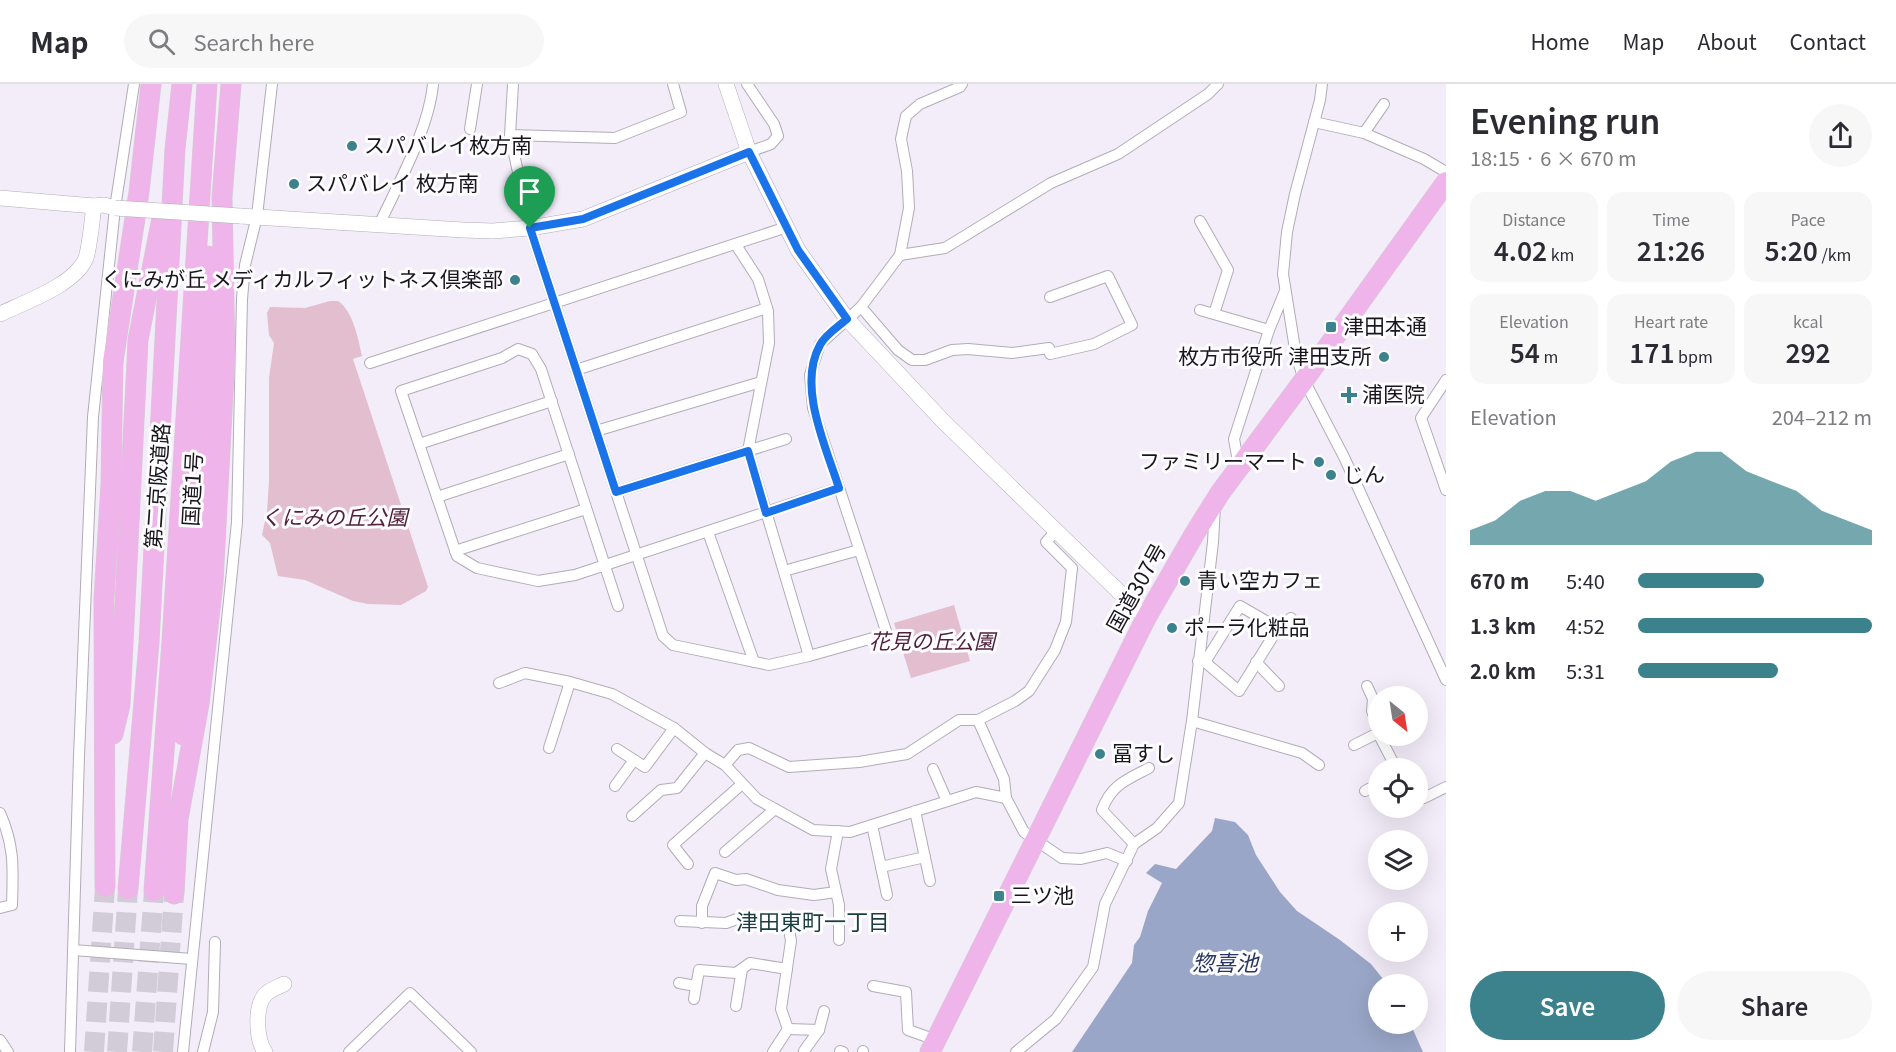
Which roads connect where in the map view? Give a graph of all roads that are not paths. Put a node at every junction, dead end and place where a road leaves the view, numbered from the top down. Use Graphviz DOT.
graph roads {
  1 [pos="134,84"];
  2 [pos="151,84"];
  3 [pos="182,84"];
  4 [pos="207,84"];
  5 [pos="231,84"];
  6 [pos="272,84"];
  7 [pos="433,84"];
  8 [pos="477,84"];
  9 [pos="513,84"];
  10 [pos="673,84"];
  11 [pos="726,84"];
  12 [pos="747,84"];
  13 [pos="962,84"];
  14 [pos="1218,84"];
  15 [pos="1322,84"];
  16 [pos="1384,104"];
  17 [pos="1314,122"];
  18 [pos="470,129"];
  19 [pos="204,130"];
  20 [pos="1364,133"];
  21 [pos="510,135"];
  22 [pos="176,149"];
  23 [pos="749,152"];
  24 [pos="1445,182"];
  25 [pos="0,198"];
  26 [pos="94,206"];
  27 [pos="115,208"];
  28 [pos="256,216"];
  29 [pos="1200,221"];
  30 [pos="379,225"];
  31 [pos="787,227"];
  32 [pos="530,228"];
  33 [pos="736,245"];
  34 [pos="900,255"];
  35 [pos="1285,291"];
  36 [pos="1050,297"];
  37 [pos="555,304"];
  38 [pos="861,307"];
  39 [pos="767,308"];
  40 [pos="1200,310"];
  41 [pos="0,314"];
  42 [pos="1214,314"];
  43 [pos="847,319"];
  44 [pos="1269,330"];
  45 [pos="370,363"];
  46 [pos="576,370"];
  47 [pos="1304,380"];
  48 [pos="1446,380"];
  49 [pos="761,382"];
  50 [pos="552,401"];
  51 [pos="596,431"];
  52 [pos="786,439"];
  53 [pos="419,444"];
  54 [pos="748,451"];
  55 [pos="569,454"];
  56 [pos="1239,468"];
  57 [pos="839,488"];
  58 [pos="1446,490"];
  59 [pos="616,492"];
  60 [pos="437,497"];
  61 [pos="1214,503"];
  62 [pos="586,509"];
  63 [pos="766,513"];
  64 [pos="1056,531"];
  65 [pos="708,532"];
  66 [pos="1195,533"];
  67 [pos="1213,542"];
  68 [pos="859,550"];
  69 [pos="455,551"];
  70 [pos="636,556"];
  71 [pos="605,566"];
  72 [pos="784,571"];
  73 [pos="618,606"];
  74 [pos="1146,618"];
  75 [pos="1290,618"];
  76 [pos="1278,628"];
  77 [pos="809,656"];
  78 [pos="754,662"];
  79 [pos="1201,662"];
  80 [pos="1257,662"];
  81 [pos="1443,664"];
  82 [pos="1446,680"];
  83 [pos="570,682"];
  84 [pos="499,683"];
  85 [pos="1279,686"];
  86 [pos="1367,686"];
  87 [pos="978,720"];
  88 [pos="1192,721"];
  89 [pos="674,728"];
  90 [pos="1354,745"];
  91 [pos="549,748"];
  92 [pos="617,749"];
  93 [pos="705,753"];
  94 [pos="106,760"];
  95 [pos="634,760"];
  96 [pos="725,765"];
  97 [pos="1319,765"];
  98 [pos="1149,768"];
  99 [pos="933,769"];
  100 [pos="742,784"];
  101 [pos="615,786"];
  102 [pos="1446,787"];
  103 [pos="1368,789"];
  104 [pos="1365,791"];
  105 [pos="1428,796"];
  106 [pos="1006,798"];
  107 [pos="947,801"];
  108 [pos="775,809"];
  109 [pos="915,811"];
  110 [pos="0,813"];
  111 [pos="632,816"];
  112 [pos="178,819"];
  113 [pos="872,825"];
  114 [pos="838,831"];
  115 [pos="1035,840"];
  116 [pos="1134,844"];
  117 [pos="12,847"];
  118 [pos="0,851"];
  119 [pos="725,852"];
  120 [pos="925,857"];
  121 [pos="1127,861"];
  122 [pos="688,864"];
  123 [pos="881,867"];
  124 [pos="930,881"];
  125 [pos="105,887"];
  126 [pos="128,889"];
  127 [pos="154,891"];
  128 [pos="836,892"];
  129 [pos="174,894"];
  130 [pos="887,895"];
  131 [pos="0,908"];
  132 [pos="680,921"];
  133 [pos="702,923"];
  134 [pos="839,940"];
  135 [pos="215,942"];
  136 [pos="73,950"];
  137 [pos="192,959"];
  138 [pos="742,969"];
  139 [pos="787,969"];
  140 [pos="680,983"];
  141 [pos="284,984"];
  142 [pos="696,986"];
  143 [pos="873,986"];
  144 [pos="694,999"];
  145 [pos="736,1006"];
  146 [pos="824,1011"];
  147 [pos="788,1029"];
  148 [pos="819,1030"];
  149 [pos="0,1040"];
  150 [pos="933,1046"];
  151 [pos="804,1051"];
  152 [pos="8,1052"];
  153 [pos="70,1052"];
  154 [pos="183,1052"];
  155 [pos="203,1052"];
  156 [pos="265,1052"];
  157 [pos="349,1052"];
  158 [pos="471,1052"];
  159 [pos="773,1052"];
  160 [pos="1016,1052"];
  1 -- 27 [label="street"];
  2 -- 94 [label="highway"];
  3 -- 22 [label="highway, 第二京阪道路"];
  4 -- 19 [label="highway, 第二京阪道路"];
  5 -- 112 [label="highway, 国道1号"];
  6 -- 28 [label="street"];
  7 -- 30 [label="street"];
  8 -- 18 [label="street"];
  9 -- 21 [label="street"];
  10 -- 21 [label="street"];
  11 -- 23 [label="street"];
  12 -- 23 [label="street"];
  13 -- 34 [label="street"];
  14 -- 34 [label="street"];
  15 -- 17 [label="street"];
  16 -- 20 [label="street"];
  17 -- 20 [label="street"];
  17 -- 35 [label="street"];
  19 -- 112 [label="highway"];
  19 -- 127 [label="highway, 第二京阪道路"];
  20 -- 24 [label="street"];
  21 -- 32 [label="street"];
  22 -- 94 [label="highway"];
  22 -- 126 [label="highway, 第二京阪道路"];
  23 -- 31 [label="street"];
  23 -- 32 [label="street"];
  24 -- 47 [label="highway, 国道307号"];
  25 -- 26 [label="street"];
  26 -- 27 [label="street"];
  26 -- 41 [label="street"];
  27 -- 28 [label="street, bridge"];
  27 -- 136 [label="street"];
  28 -- 30 [label="street"];
  28 -- 137 [label="street"];
  29 -- 42 [label="street"];
  30 -- 32 [label="street"];
  31 -- 33 [label="street"];
  31 -- 43 [label="street"];
  32 -- 37 [label="street"];
  33 -- 37 [label="street"];
  33 -- 39 [label="street"];
  34 -- 38 [label="street"];
  35 -- 44 [label="street"];
  35 -- 47 [label="street"];
  36 -- 38 [label="street"];
  37 -- 45 [label="street"];
  37 -- 46 [label="street"];
  38 -- 43 [label="street"];
  39 -- 46 [label="street"];
  39 -- 49 [label="street"];
  40 -- 42 [label="street"];
  42 -- 44 [label="street"];
  43 -- 57 [label="street"];
  43 -- 64 [label="street"];
  44 -- 56 [label="street"];
  46 -- 51 [label="street"];
  47 -- 56 [label="highway, 国道307号"];
  47 -- 81 [label="street"];
  48 -- 58 [label="street"];
  49 -- 51 [label="street"];
  49 -- 54 [label="street"];
  50 -- 53 [label="street"];
  50 -- 53 [label="street"];
  50 -- 55 [label="street"];
  51 -- 59 [label="street"];
  52 -- 54 [label="street"];
  53 -- 60 [label="street"];
  54 -- 59 [label="street"];
  54 -- 63 [label="street"];
  55 -- 60 [label="street"];
  55 -- 62 [label="street"];
  56 -- 61 [label="highway, 国道307号"];
  57 -- 63 [label="street"];
  57 -- 68 [label="street"];
  59 -- 70 [label="street"];
  60 -- 69 [label="street"];
  61 -- 66 [label="highway, 国道307号"];
  61 -- 67 [label="street"];
  62 -- 69 [label="street"];
  62 -- 71 [label="street"];
  63 -- 65 [label="street"];
  63 -- 72 [label="street"];
  64 -- 74 [label="street"];
  64 -- 87 [label="street"];
  65 -- 70 [label="street"];
  65 -- 78 [label="street"];
  66 -- 67 [label="street"];
  66 -- 74 [label="highway, 国道307号"];
  67 -- 79 [label="street"];
  68 -- 72 [label="street"];
  68 -- 77 [label="street"];
  69 -- 71 [label="street"];
  70 -- 71 [label="street"];
  70 -- 78 [label="street"];
  71 -- 73 [label="street"];
  72 -- 77 [label="street"];
  74 -- 115 [label="highway, 国道307号"];
  75 -- 76 [label="street"];
  76 -- 79 [label="street"];
  76 -- 80 [label="street"];
  77 -- 78 [label="street"];
  79 -- 80 [label="street"];
  79 -- 88 [label="street"];
  80 -- 85 [label="street"];
  81 -- 82 [label="street"];
  83 -- 84 [label="street"];
  83 -- 89 [label="street"];
  83 -- 91 [label="street"];
  86 -- 90 [label="street"];
  87 -- 96 [label="street"];
  87 -- 106 [label="street"];
  88 -- 97 [label="street"];
  88 -- 116 [label="street"];
  89 -- 93 [label="street"];
  89 -- 95 [label="street"];
  92 -- 95 [label="street"];
  93 -- 96 [label="street"];
  93 -- 111 [label="street"];
  94 -- 125 [label="highway"];
  95 -- 101 [label="street"];
  96 -- 100 [label="street"];
  98 -- 116 [label="street"];
  99 -- 107 [label="street"];
  100 -- 108 [label="street"];
  100 -- 122 [label="street"];
  102 -- 105 [label="street"];
  103 -- 104 [label="street"];
  106 -- 107 [label="street"];
  106 -- 115 [label="street"];
  107 -- 109 [label="street"];
  108 -- 114 [label="street"];
  108 -- 119 [label="street"];
  109 -- 113 [label="street"];
  109 -- 120 [label="street"];
  110 -- 117 [label="street"];
  112 -- 129 [label="highway, 国道1号"];
  113 -- 114 [label="street"];
  113 -- 123 [label="street"];
  114 -- 128 [label="street"];
  115 -- 121 [label="street"];
  115 -- 150 [label="highway, 国道307号"];
  116 -- 121 [label="street"];
  117 -- 118 [label="street"];
  117 -- 131 [label="street"];
  120 -- 123 [label="street"];
  120 -- 124 [label="street"];
  121 -- 160 [label="street"];
  123 -- 130 [label="street"];
  128 -- 133 [label="street"];
  128 -- 134 [label="street"];
  132 -- 133 [label="street"];
  133 -- 139 [label="street"];
  135 -- 155 [label="street"];
  136 -- 137 [label="street"];
  136 -- 153 [label="street"];
  137 -- 154 [label="street"];
  138 -- 139 [label="street"];
  138 -- 142 [label="street"];
  138 -- 145 [label="street"];
  139 -- 147 [label="street"];
  140 -- 142 [label="street"];
  141 -- 156 [label="street"];
  142 -- 144 [label="street"];
  143 -- 150 [label="street"];
  146 -- 148 [label="street"];
  147 -- 148 [label="street"];
  147 -- 159 [label="street"];
  148 -- 151 [label="street"];
  149 -- 152 [label="street"];
  157 -- 158 [label="street"];
}
